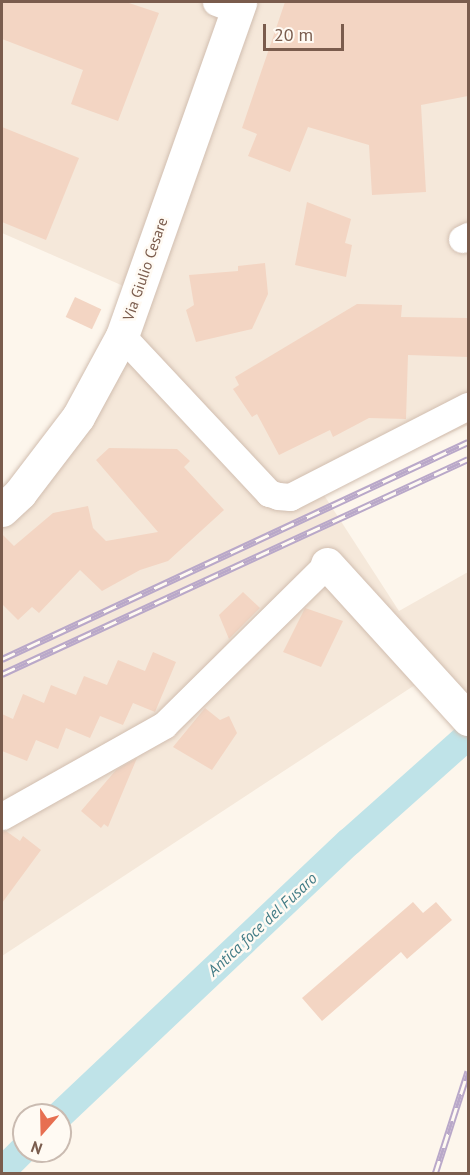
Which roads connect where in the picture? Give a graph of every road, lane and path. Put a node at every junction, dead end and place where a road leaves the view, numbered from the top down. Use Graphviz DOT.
graph roads {
  1 [pos="231,4"];
  2 [pos="122,336"];
  3 [pos="468,406"];
  4 [pos="2,510"];
  5 [pos="327,564"];
  6 [pos="467,717"];
  7 [pos="2,816"];
  1 -- 2 [label="street, Via Giulio Cesare"];
  2 -- 3 [label="street"];
  2 -- 4 [label="street, Via Giulio Cesare"];
  5 -- 6 [label="street"];
  5 -- 7 [label="street"];
}
